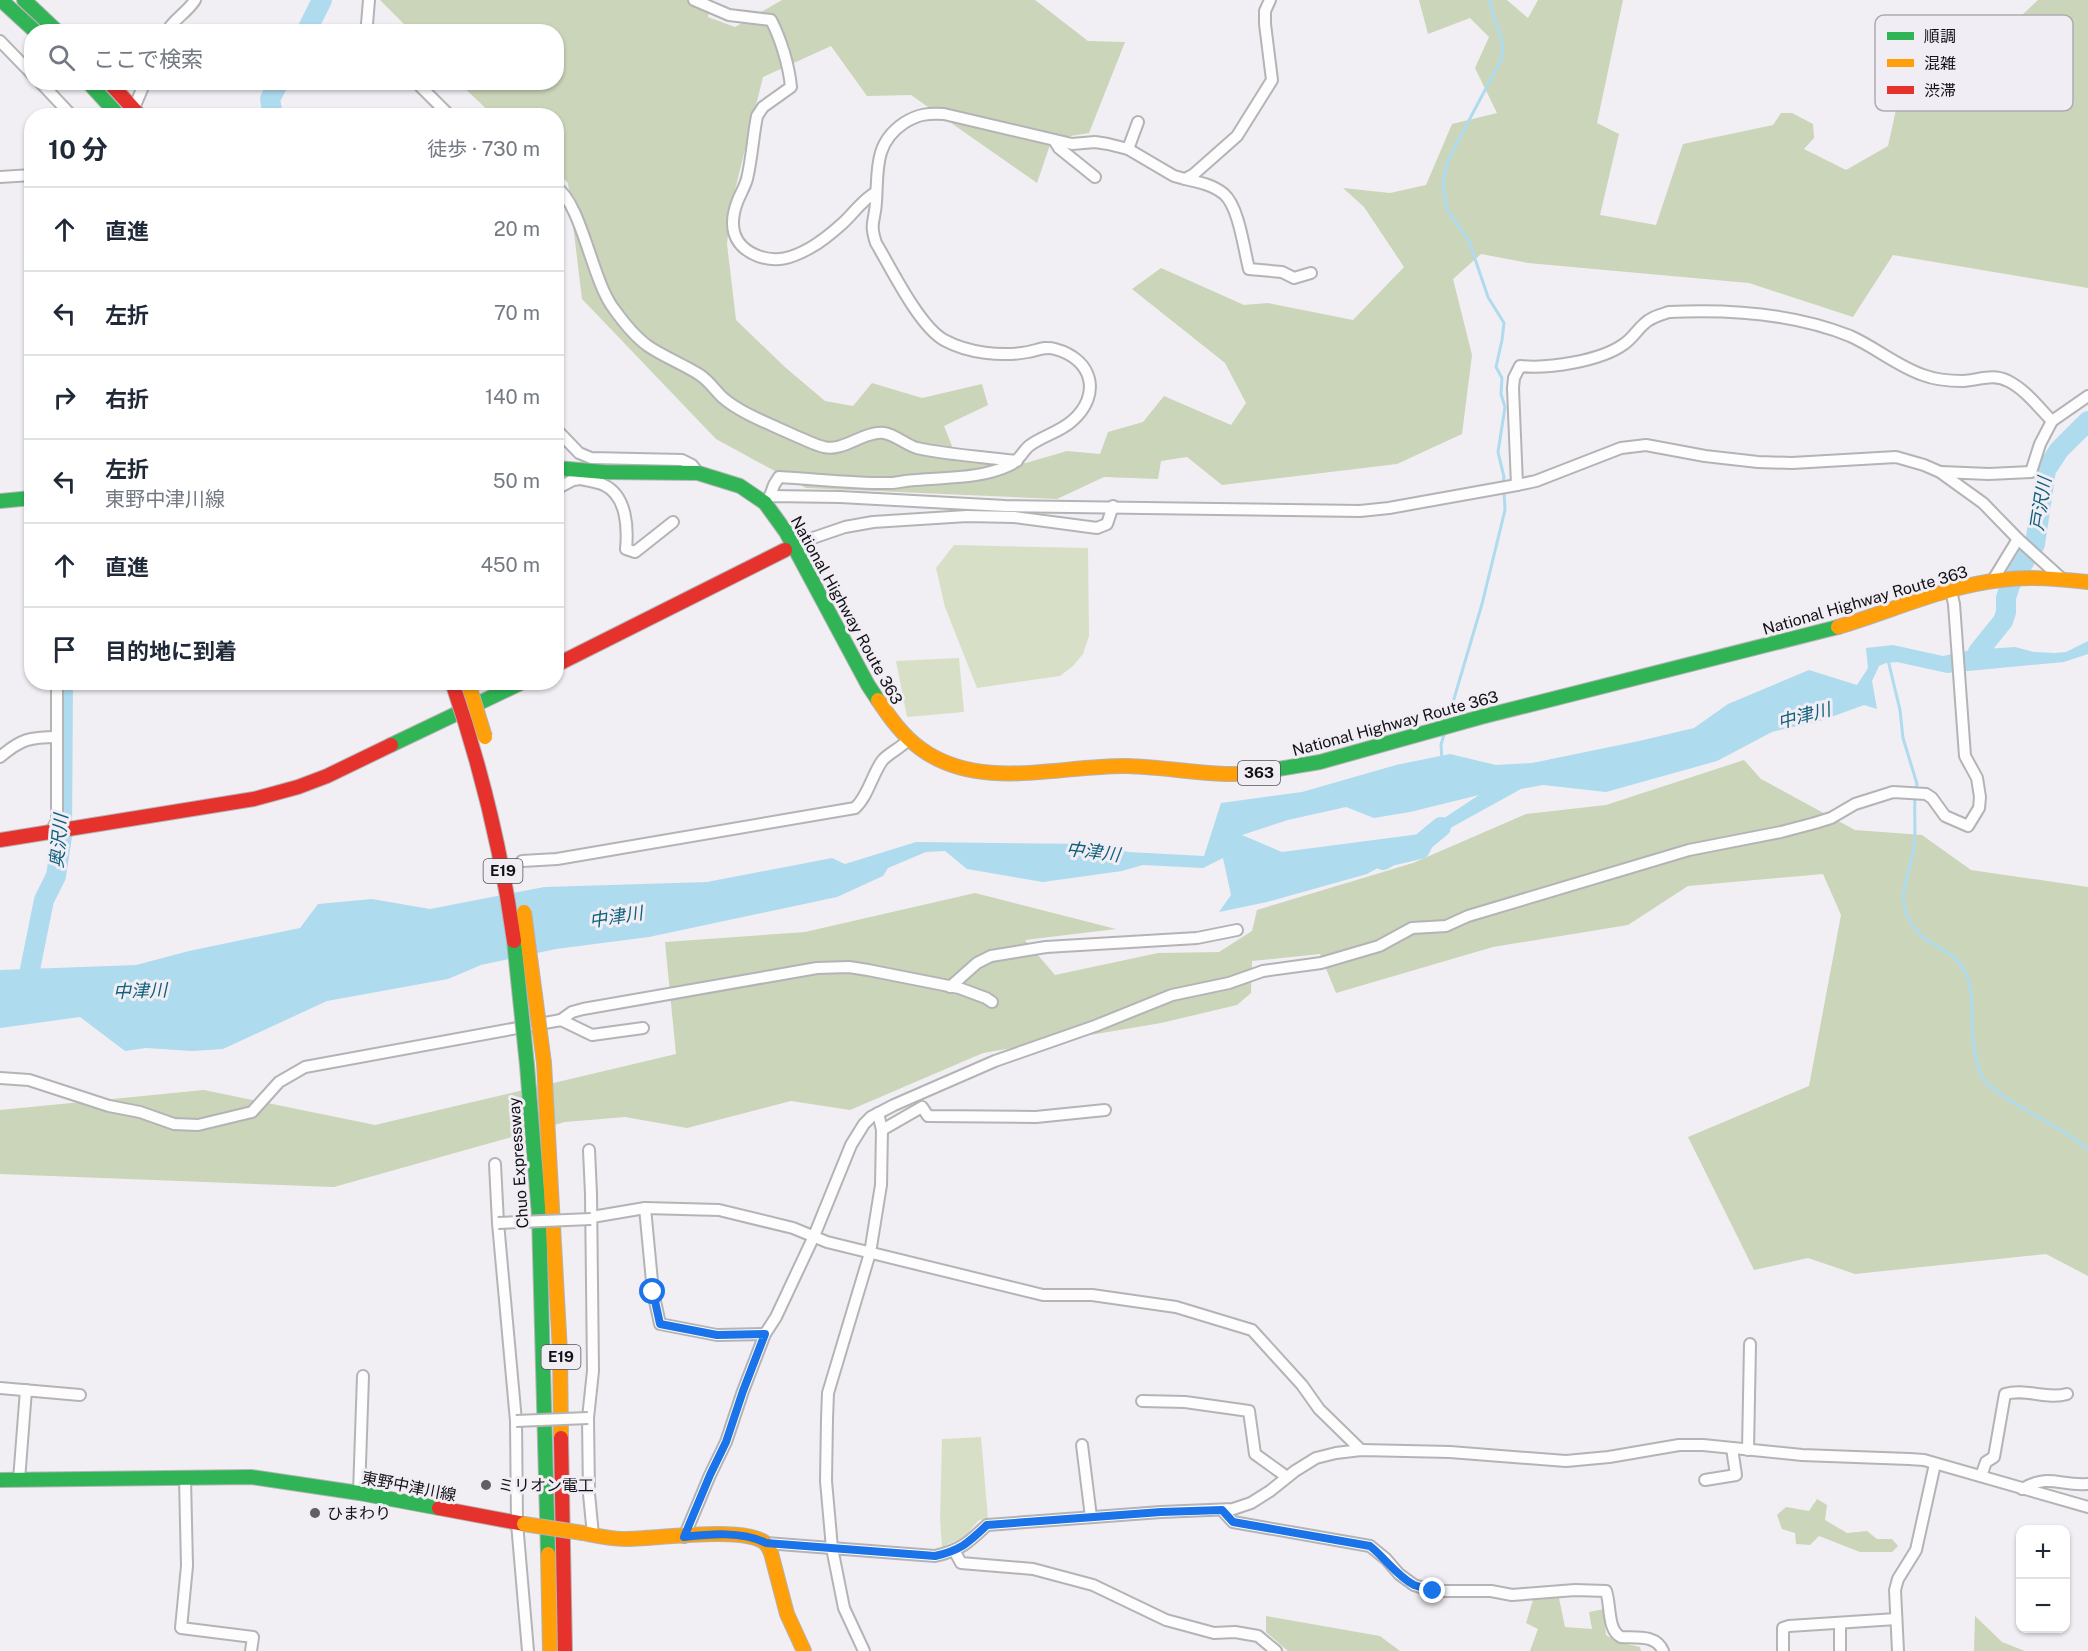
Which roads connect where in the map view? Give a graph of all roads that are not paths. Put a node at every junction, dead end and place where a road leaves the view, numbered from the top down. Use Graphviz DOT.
graph roads {
  1 [pos="1,0"];
  2 [pos="24,0"];
  3 [pos="195,0"];
  4 [pos="369,0"];
  5 [pos="694,0"];
  6 [pos="1270,0"];
  7 [pos="27,24"];
  8 [pos="50,24"];
  9 [pos="172,24"];
  10 [pos="367,24"];
  11 [pos="0,41"];
  12 [pos="24,66"];
  13 [pos="48,90"];
  14 [pos="95,90"];
  15 [pos="116,90"];
  16 [pos="143,90"];
  17 [pos="424,90"];
  18 [pos="64,108"];
  19 [pos="112,108"];
  20 [pos="133,108"];
  21 [pos="138,108"];
  22 [pos="442,108"];
  23 [pos="1138,122"];
  24 [pos="1054,140"];
  25 [pos="1128,149"];
  26 [pos="24,176"];
  27 [pos="0,177"];
  28 [pos="1095,177"];
  29 [pos="1185,179"];
  30 [pos="876,192"];
  31 [pos="564,196"];
  32 [pos="1311,273"];
  33 [pos="2088,396"];
  34 [pos="2052,421"];
  35 [pos="564,437"];
  36 [pos="1017,461"];
  37 [pos="564,470"];
  38 [pos="1940,472"];
  39 [pos="698,473"];
  40 [pos="582,475"];
  41 [pos="564,485"];
  42 [pos="1517,486"];
  43 [pos="24,499"];
  44 [pos="767,500"];
  45 [pos="0,501"];
  46 [pos="1113,506"];
  47 [pos="673,522"];
  48 [pos="2018,539"];
  49 [pos="804,541"];
  50 [pos="785,550"];
  51 [pos="2062,579"];
  52 [pos="1993,581"];
  53 [pos="2088,582"];
  54 [pos="1953,598"];
  55 [pos="564,661"];
  56 [pos="57,690"];
  57 [pos="455,690"];
  58 [pos="471,690"];
  59 [pos="506,690"];
  60 [pos="57,737"];
  61 [pos="908,740"];
  62 [pos="0,757"];
  63 [pos="57,832"];
  64 [pos="0,840"];
  65 [pos="522,861"];
  66 [pos="1237,930"];
  67 [pos="950,987"];
  68 [pos="992,1002"];
  69 [pos="561,1020"];
  70 [pos="643,1028"];
  71 [pos="0,1078"];
  72 [pos="1105,1110"];
  73 [pos="878,1113"];
  74 [pos="882,1130"];
  75 [pos="589,1150"];
  76 [pos="495,1164"];
  77 [pos="645,1208"];
  78 [pos="591,1218"];
  79 [pos="498,1223"];
  80 [pos="814,1236"];
  81 [pos="870,1253"];
  82 [pos="765,1334"];
  83 [pos="1750,1344"];
  84 [pos="363,1376"];
  85 [pos="0,1388"];
  86 [pos="26,1390"];
  87 [pos="2067,1394"];
  88 [pos="80,1395"];
  89 [pos="1142,1401"];
  90 [pos="588,1418"];
  91 [pos="516,1421"];
  92 [pos="1082,1445"];
  93 [pos="1732,1448"];
  94 [pos="1361,1450"];
  95 [pos="1748,1450"];
  96 [pos="1935,1464"];
  97 [pos="1981,1476"];
  98 [pos="185,1478"];
  99 [pos="1287,1478"];
  100 [pos="0,1480"];
  101 [pos="20,1480"];
  102 [pos="1705,1480"];
  103 [pos="2088,1484"];
  104 [pos="2022,1489"];
  105 [pos="358,1493"];
  106 [pos="2088,1507"];
  107 [pos="1222,1510"];
  108 [pos="1091,1517"];
  109 [pos="521,1524"];
  110 [pos="588,1534"];
  111 [pos="684,1537"];
  112 [pos="766,1543"];
  113 [pos="832,1548"];
  114 [pos="955,1552"];
  115 [pos="1896,1619"];
  116 [pos="1840,1623"];
  117 [pos="251,1651"];
  118 [pos="528,1651"];
  119 [pos="550,1651"];
  120 [pos="565,1651"];
  121 [pos="804,1651"];
  122 [pos="864,1651"];
  123 [pos="1276,1651"];
  124 [pos="1663,1651"];
  125 [pos="1783,1651"];
  126 [pos="1840,1651"];
  127 [pos="1898,1651"];
  1 -- 7 [label="main road"];
  2 -- 8 [label="main road"];
  3 -- 9 [label="street"];
  4 -- 10 [label="street"];
  5 -- 30 [label="street"];
  6 -- 29 [label="street"];
  11 -- 12 [label="street"];
  13 -- 18 [label="street"];
  14 -- 19 [label="main road"];
  15 -- 20 [label="main road"];
  16 -- 21 [label="street"];
  17 -- 22 [label="street"];
  23 -- 25 [label="street"];
  24 -- 25 [label="street"];
  24 -- 28 [label="street"];
  24 -- 30 [label="street"];
  25 -- 29 [label="street"];
  26 -- 27 [label="street"];
  29 -- 32 [label="street"];
  30 -- 36 [label="street"];
  31 -- 36 [label="street"];
  33 -- 34 [label="street"];
  34 -- 38 [label="street"];
  34 -- 42 [label="street"];
  35 -- 39 [label="street"];
  36 -- 44 [label="street"];
  37 -- 40 [label="main road, National Highway Route 363 / 363"];
  38 -- 42 [label="street"];
  38 -- 48 [label="street"];
  39 -- 40 [label="main road, National Highway Route 363 / 363"];
  39 -- 44 [label="main road, National Highway Route 363 / 363"];
  40 -- 41 [label="street"];
  40 -- 47 [label="street"];
  42 -- 46 [label="street"];
  43 -- 45 [label="main road"];
  44 -- 46 [label="street"];
  44 -- 61 [label="main road, National Highway Route 363 / 363"];
  46 -- 49 [label="street"];
  48 -- 51 [label="street"];
  48 -- 52 [label="street"];
  50 -- 55 [label="main road"];
  51 -- 52 [label="main road, National Highway Route 363 / 363"];
  51 -- 53 [label="main road, National Highway Route 363 / 363"];
  52 -- 54 [label="main road, National Highway Route 363 / 363"];
  54 -- 61 [label="main road, National Highway Route 363 / 363"];
  54 -- 73 [label="street"];
  56 -- 60 [label="street"];
  57 -- 119 [label="main road, Chuo Expressway / E19, bridge"];
  58 -- 120 [label="main road, Chuo Expressway / E19, bridge"];
  59 -- 63 [label="main road"];
  60 -- 62 [label="street"];
  60 -- 63 [label="street"];
  61 -- 65 [label="street"];
  63 -- 64 [label="main road"];
  66 -- 67 [label="street"];
  67 -- 68 [label="street"];
  67 -- 69 [label="street"];
  69 -- 70 [label="street"];
  69 -- 71 [label="street"];
  72 -- 74 [label="street"];
  73 -- 74 [label="street"];
  73 -- 80 [label="street"];
  74 -- 81 [label="street"];
  75 -- 78 [label="street"];
  76 -- 79 [label="street"];
  77 -- 78 [label="street"];
  77 -- 80 [label="street"];
  77 -- 82 [label="street"];
  78 -- 79 [label="street, bridge"];
  78 -- 90 [label="street"];
  79 -- 91 [label="street"];
  80 -- 81 [label="street"];
  80 -- 82 [label="street"];
  81 -- 94 [label="street"];
  81 -- 113 [label="street"];
  82 -- 111 [label="street"];
  83 -- 95 [label="street"];
  84 -- 105 [label="street"];
  85 -- 86 [label="street"];
  86 -- 88 [label="street"];
  86 -- 101 [label="street"];
  87 -- 97 [label="street"];
  89 -- 99 [label="street"];
  90 -- 91 [label="street, bridge"];
  90 -- 110 [label="street"];
  91 -- 109 [label="street"];
  92 -- 108 [label="street"];
  93 -- 94 [label="street"];
  93 -- 95 [label="street"];
  93 -- 102 [label="street"];
  94 -- 99 [label="street"];
  95 -- 96 [label="street"];
  96 -- 97 [label="street"];
  96 -- 115 [label="street"];
  97 -- 104 [label="street"];
  98 -- 101 [label="main road, 東野中津川線"];
  98 -- 105 [label="main road, 東野中津川線"];
  98 -- 117 [label="street"];
  99 -- 107 [label="street"];
  100 -- 101 [label="main road, 東野中津川線"];
  103 -- 104 [label="street"];
  104 -- 106 [label="street"];
  105 -- 109 [label="main road, 東野中津川線"];
  107 -- 108 [label="street"];
  107 -- 124 [label="street"];
  108 -- 114 [label="street"];
  109 -- 110 [label="main road, 東野中津川線, bridge"];
  109 -- 118 [label="street"];
  110 -- 111 [label="main road, 東野中津川線"];
  111 -- 112 [label="main road, 東野中津川線"];
  112 -- 113 [label="street"];
  112 -- 121 [label="main road"];
  113 -- 114 [label="street"];
  113 -- 122 [label="street"];
  114 -- 123 [label="street"];
  115 -- 116 [label="street"];
  115 -- 127 [label="street"];
  116 -- 125 [label="street"];
  116 -- 126 [label="street"];
}
